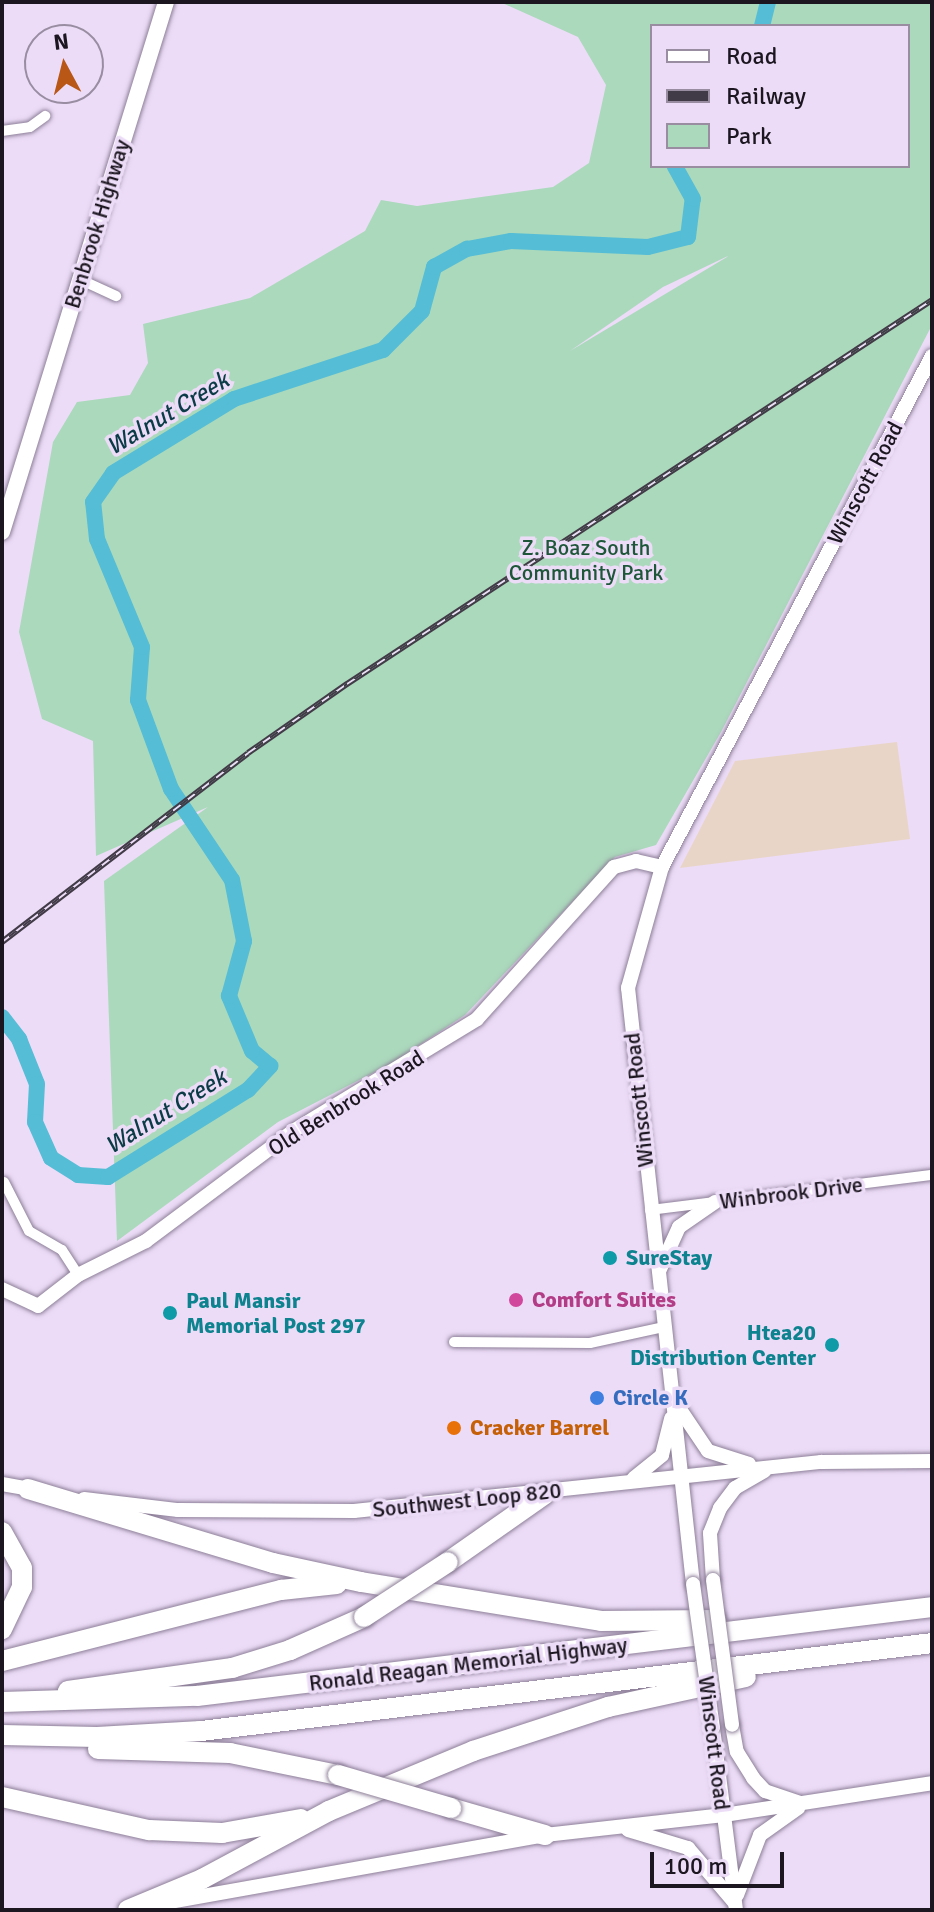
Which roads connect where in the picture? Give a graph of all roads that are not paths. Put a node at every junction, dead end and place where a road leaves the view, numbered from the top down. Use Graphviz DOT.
graph roads {
  1 [pos="166,2"];
  2 [pos="45,116"];
  3 [pos="2,131"];
  4 [pos="79,279"];
  5 [pos="116,296"];
  6 [pos="931,359"];
  7 [pos="2,532"];
  8 [pos="662,867"];
  9 [pos="932,1175"];
  10 [pos="4,1182"];
  11 [pos="715,1202"];
  12 [pos="650,1210"];
  13 [pos="78,1275"];
  14 [pos="658,1277"];
  15 [pos="2,1289"];
  16 [pos="664,1327"];
  17 [pos="454,1342"];
  18 [pos="674,1398"];
  19 [pos="932,1461"];
  20 [pos="772,1467"];
  21 [pos="682,1476"];
  22 [pos="619,1483"];
  23 [pos="2,1484"];
  24 [pos="28,1489"];
  25 [pos="545,1494"];
  26 [pos="2,1532"];
  27 [pos="361,1582"];
  28 [pos="932,1607"];
  29 [pos="802,1623"];
  30 [pos="2,1629"];
  31 [pos="932,1643"];
  32 [pos="829,1655"];
  33 [pos="2,1661"];
  34 [pos="2,1691"];
  35 [pos="2,1702"];
  36 [pos="2,1735"];
  37 [pos="2,1747"];
  38 [pos="932,1783"];
  39 [pos="2,1797"];
  40 [pos="803,1804"];
  41 [pos="329,1811"];
  42 [pos="724,1815"];
  43 [pos="611,1828"];
  44 [pos="545,1835"];
  45 [pos="735,1907"];
  46 [pos="127,1910"];
  1 -- 4 [label="main road, Benbrook Highway"];
  2 -- 3 [label="street"];
  4 -- 5 [label="street"];
  4 -- 7 [label="main road, Benbrook Highway"];
  6 -- 8 [label="main road, Winscott Road"];
  8 -- 12 [label="main road, Winscott Road"];
  8 -- 13 [label="main road, Old Benbrook Road"];
  9 -- 11 [label="street, Winbrook Drive"];
  10 -- 13 [label="street"];
  11 -- 12 [label="street, Winbrook Drive"];
  11 -- 14 [label="main road"];
  12 -- 14 [label="main road, Winscott Road"];
  13 -- 15 [label="main road, Old Benbrook Road"];
  14 -- 16 [label="main road, Winscott Road"];
  16 -- 17 [label="street"];
  16 -- 18 [label="main road, Winscott Road"];
  18 -- 20 [label="main road"];
  18 -- 21 [label="main road, Winscott Road"];
  18 -- 22 [label="main road"];
  19 -- 20 [label="main road, Southwest Loop 820"];
  20 -- 21 [label="main road, Southwest Loop 820"];
  20 -- 40 [label="main road, bridge"];
  21 -- 22 [label="main road, Southwest Loop 820"];
  21 -- 42 [label="main road, Winscott Road, bridge"];
  22 -- 25 [label="main road, Southwest Loop 820"];
  23 -- 24 [label="main road, Southwest Loop 820"];
  24 -- 25 [label="main road, Southwest Loop 820"];
  24 -- 27 [label="highway"];
  25 -- 34 [label="highway, bridge"];
  26 -- 30 [label="highway"];
  27 -- 29 [label="highway"];
  27 -- 33 [label="highway"];
  28 -- 29 [label="highway, Ronald Reagan Memorial Highway"];
  29 -- 35 [label="highway, Ronald Reagan Memorial Highway"];
  31 -- 32 [label="highway, Ronald Reagan Memorial Highway"];
  32 -- 36 [label="highway, Ronald Reagan Memorial Highway"];
  32 -- 41 [label="highway"];
  37 -- 44 [label="highway, bridge"];
  38 -- 40 [label="main road"];
  39 -- 41 [label="highway"];
  40 -- 42 [label="main road"];
  40 -- 45 [label="main road"];
  41 -- 46 [label="highway"];
  42 -- 43 [label="main road"];
  42 -- 45 [label="main road, Winscott Road"];
  43 -- 44 [label="main road"];
  43 -- 45 [label="main road"];
  44 -- 46 [label="main road"];
}
